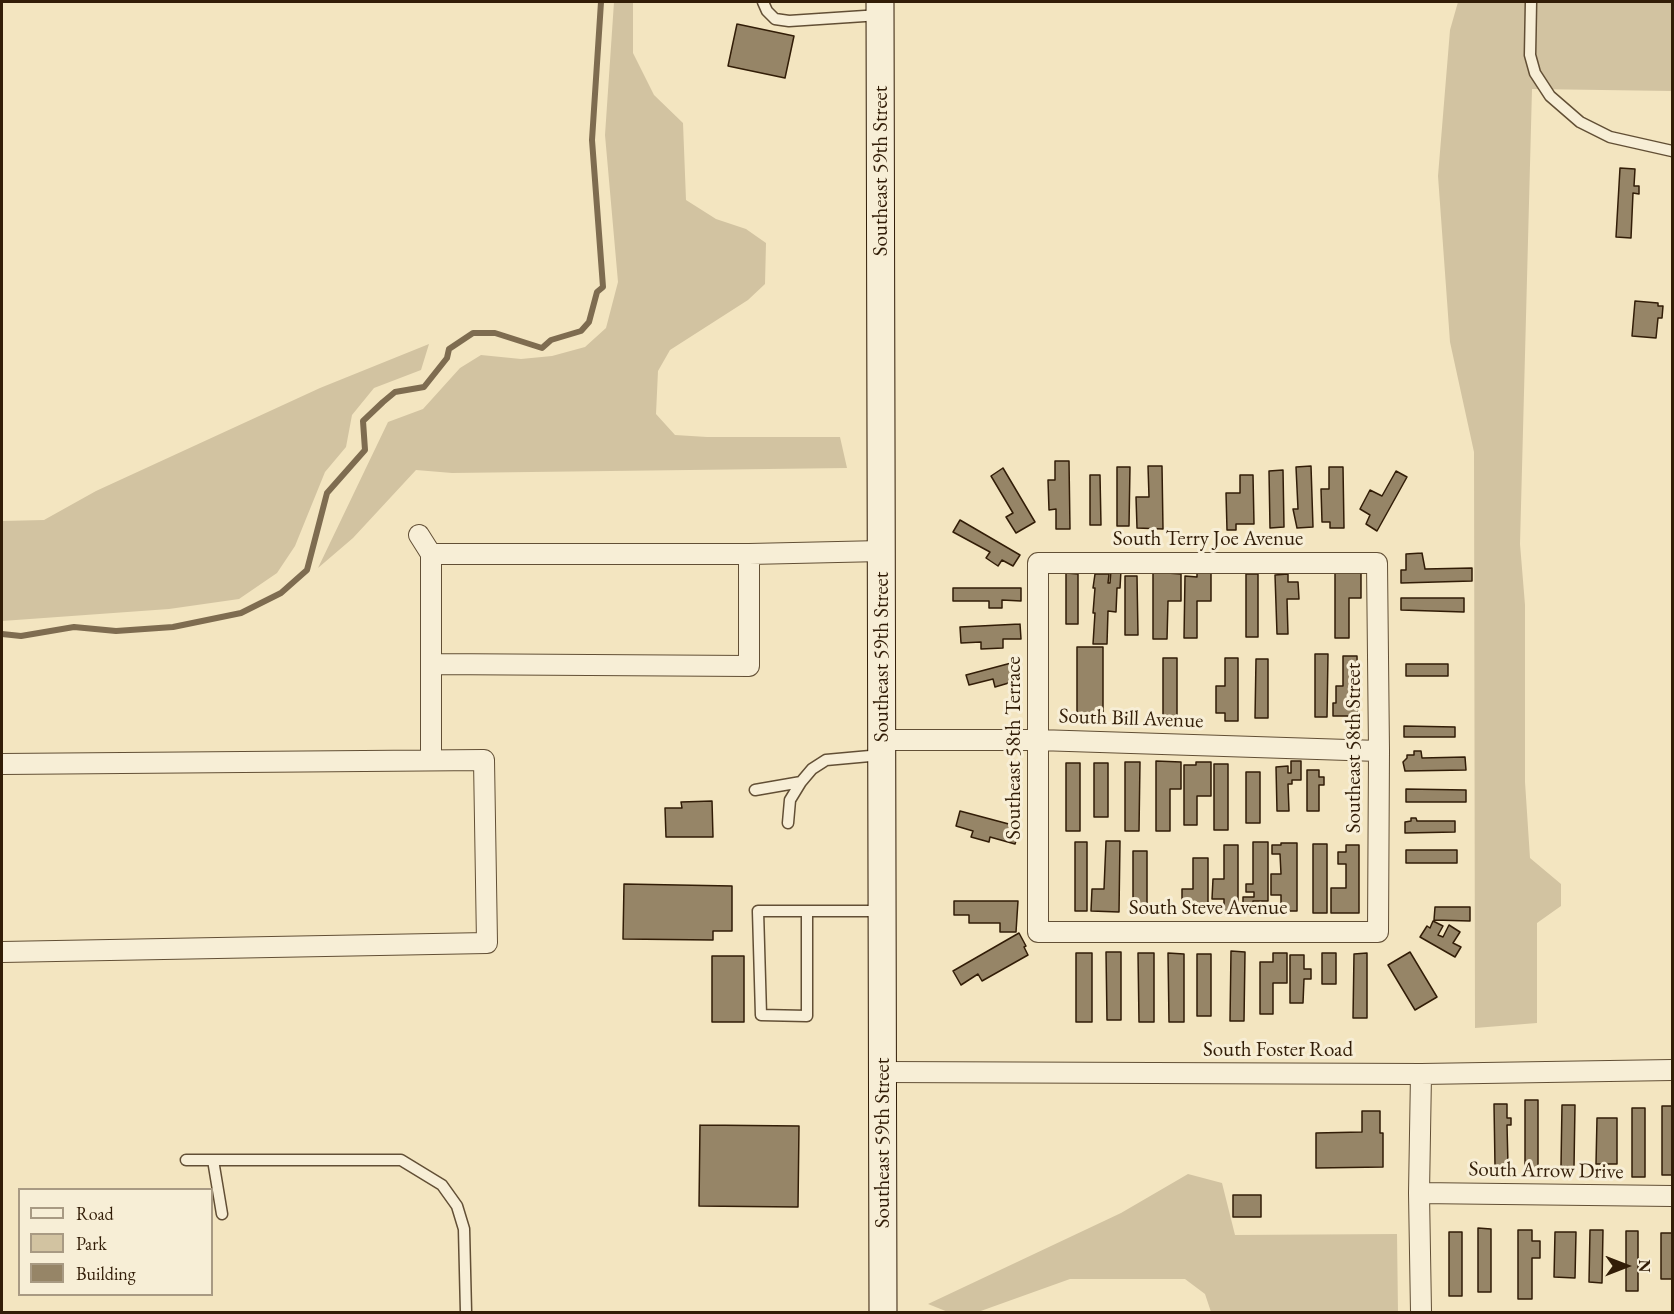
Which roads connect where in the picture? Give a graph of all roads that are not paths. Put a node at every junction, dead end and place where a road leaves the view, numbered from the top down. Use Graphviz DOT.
graph roads {
  1 [pos="763,2"];
  2 [pos="1531,2"];
  3 [pos="880,8"];
  4 [pos="1672,152"];
  5 [pos="419,535"];
  6 [pos="882,551"];
  7 [pos="431,554"];
  8 [pos="749,554"];
  9 [pos="1038,563"];
  10 [pos="1377,563"];
  11 [pos="431,664"];
  12 [pos="1038,740"];
  13 [pos="882,748"];
  14 [pos="1379,751"];
  15 [pos="431,760"];
  16 [pos="2,764"];
  17 [pos="801,782"];
  18 [pos="755,790"];
  19 [pos="788,823"];
  20 [pos="807,910"];
  21 [pos="882,911"];
  22 [pos="1038,932"];
  23 [pos="1378,932"];
  24 [pos="2,952"];
  25 [pos="1672,1070"];
  26 [pos="883,1072"];
  27 [pos="1421,1074"];
  28 [pos="186,1160"];
  29 [pos="213,1160"];
  30 [pos="1419,1193"];
  31 [pos="1672,1196"];
  32 [pos="222,1214"];
  33 [pos="466,1312"];
  34 [pos="883,1312"];
  35 [pos="1420,1312"];
  1 -- 3 [label="lane"];
  2 -- 4 [label="lane"];
  3 -- 6 [label="main road, Southeast 59th Street"];
  5 -- 7 [label="street"];
  6 -- 8 [label="street"];
  6 -- 13 [label="main road, Southeast 59th Street"];
  7 -- 8 [label="street"];
  7 -- 11 [label="street"];
  8 -- 11 [label="street"];
  9 -- 10 [label="street, South Terry Joe Avenue"];
  9 -- 12 [label="street, Southeast 58th Terrace"];
  10 -- 14 [label="street, Southeast 58th Street"];
  11 -- 15 [label="street"];
  12 -- 13 [label="street, South Bill Avenue"];
  12 -- 14 [label="street, South Bill Avenue"];
  12 -- 22 [label="street, Southeast 58th Terrace"];
  13 -- 17 [label="lane"];
  13 -- 21 [label="main road, Southeast 59th Street"];
  14 -- 23 [label="street, Southeast 58th Street"];
  15 -- 16 [label="street"];
  15 -- 24 [label="street"];
  17 -- 18 [label="lane"];
  17 -- 19 [label="lane"];
  20 -- 20 [label="lane"];
  20 -- 21 [label="lane"];
  21 -- 26 [label="main road, Southeast 59th Street"];
  22 -- 23 [label="street, South Steve Avenue"];
  25 -- 27 [label="street, South Foster Road"];
  26 -- 27 [label="street, South Foster Road"];
  26 -- 34 [label="main road, Southeast 59th Street"];
  27 -- 30 [label="street"];
  28 -- 29 [label="lane"];
  29 -- 32 [label="lane"];
  29 -- 33 [label="lane"];
  30 -- 31 [label="street, South Arrow Drive"];
  30 -- 35 [label="street"];
}
